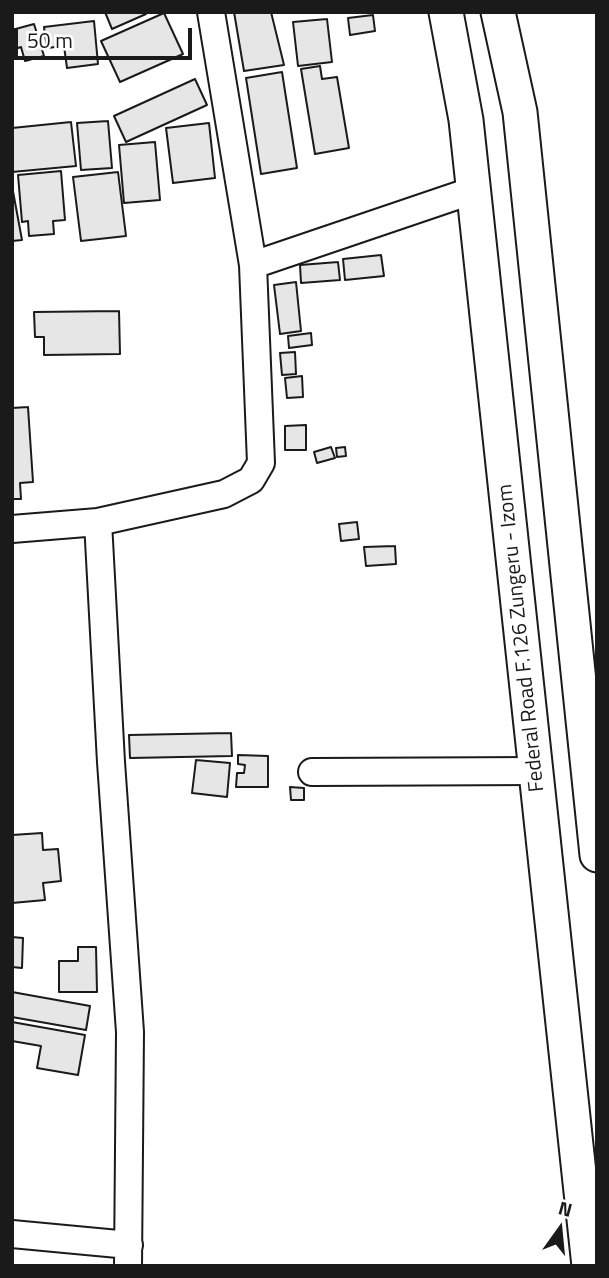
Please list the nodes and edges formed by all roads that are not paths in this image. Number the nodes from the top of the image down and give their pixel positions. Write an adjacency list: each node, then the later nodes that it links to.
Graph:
1 (211, 12): 5 (street)
2 (446, 12): 4 (main road, Federal Road F.126 Zungeru - Izom)
3 (498, 12): 6 (main road)
4 (474, 190): 5 (street); 7 (main road, Federal Road F.126 Zungeru - Izom)
5 (253, 265): 8 (street)
6 (554, 441): 7 (main road); 10 (main road)
7 (501, 447): 11 (main road, Federal Road F.126 Zungeru - Izom)
8 (98, 522): 9 (street); 15 (street)
9 (12, 530)
10 (589, 705): 13 (main road)
11 (537, 771): 12 (street); 16 (main road, Federal Road F.126 Zungeru - Izom)
12 (312, 772)
13 (597, 855)
14 (12, 1234): 15 (street)
15 (128, 1255)
16 (589, 1266)

